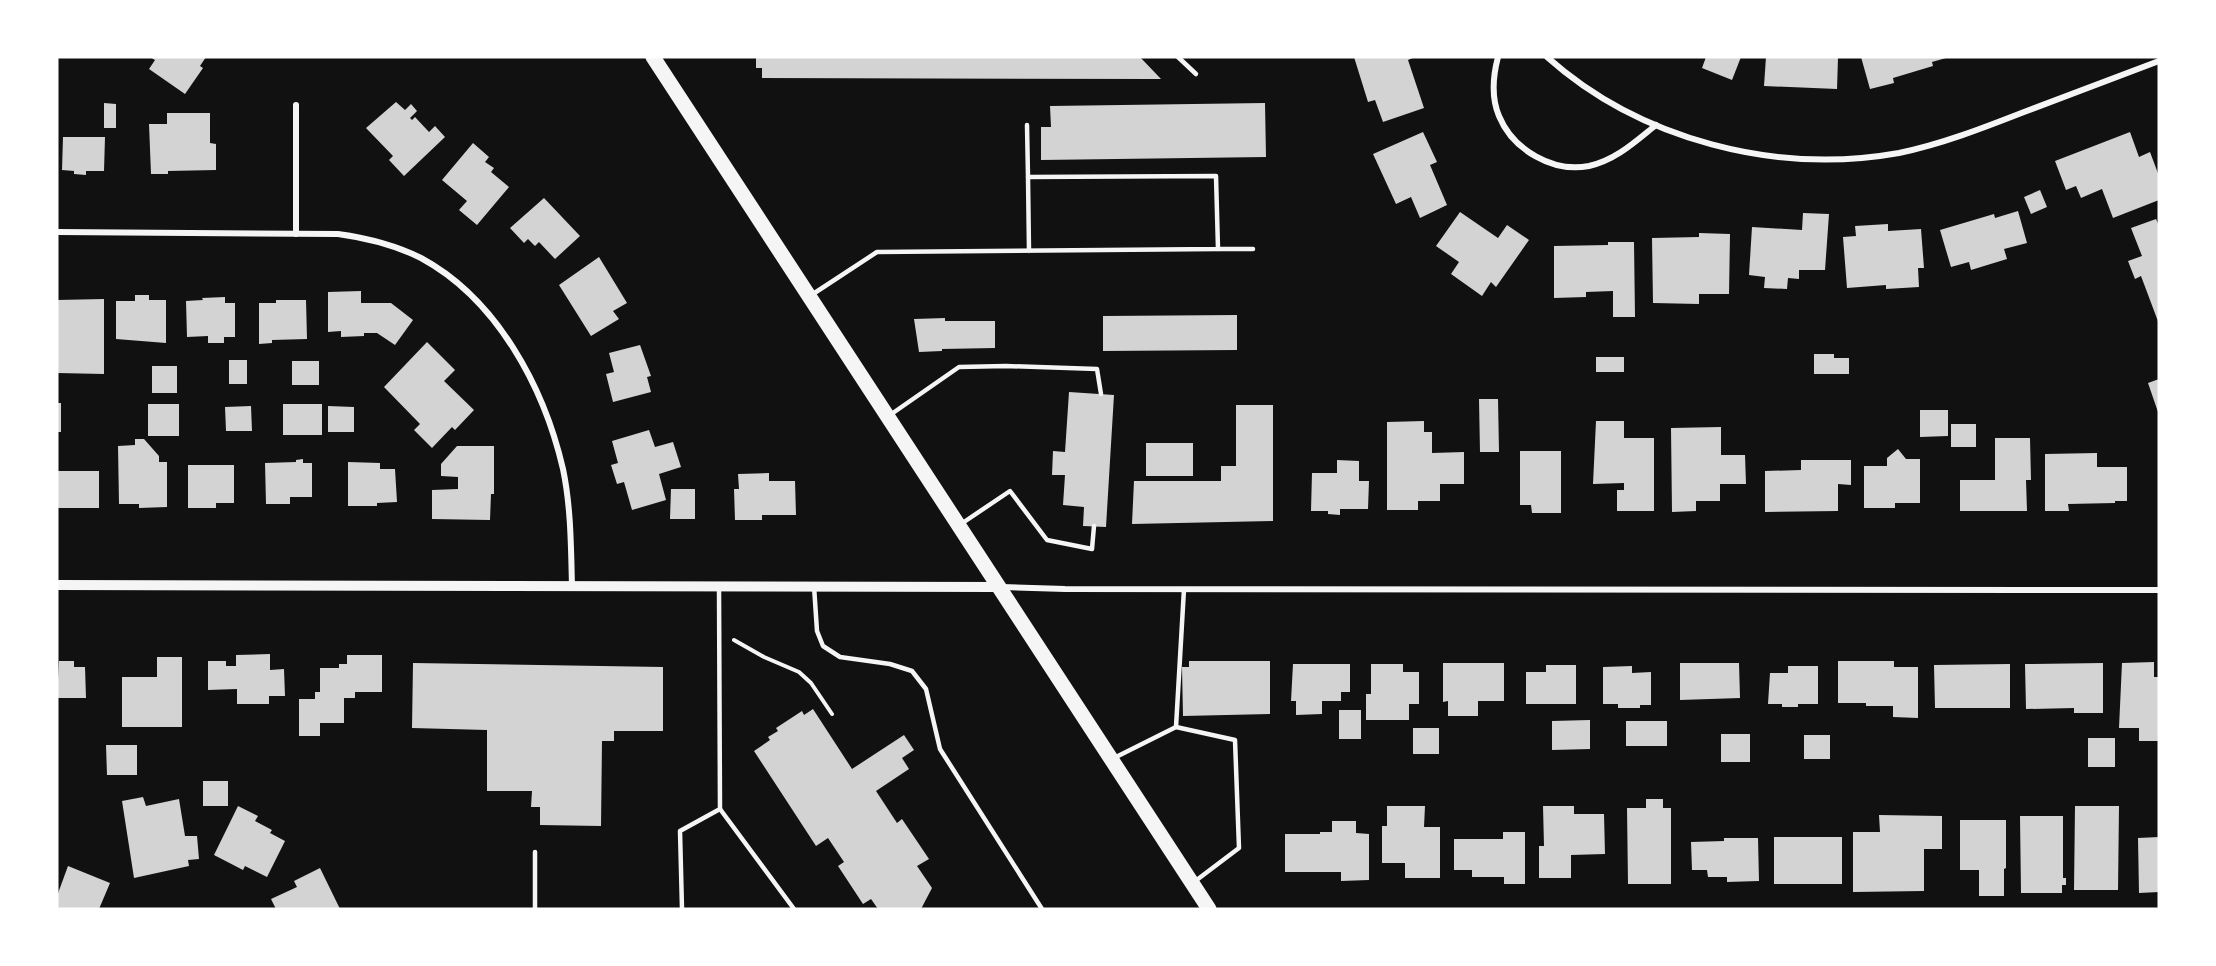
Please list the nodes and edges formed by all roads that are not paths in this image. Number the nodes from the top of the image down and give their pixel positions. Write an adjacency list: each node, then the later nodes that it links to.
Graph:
1 (653, 57): 16 (main road)
2 (1178, 57): 6 (lane)
3 (1498, 57): 9 (street)
4 (1547, 57): 9 (street)
5 (2159, 60): 9 (street)
6 (1196, 74)
7 (296, 105): 12 (street)
8 (1027, 125): 10 (lane)
9 (1656, 125)
10 (1028, 177): 13 (lane); 15 (lane)
11 (57, 232): 12 (street)
12 (296, 234): 23 (street)
13 (1218, 249): 14 (lane); 15 (lane)
14 (1253, 249)
15 (1029, 251): 16 (lane)
16 (810, 296): 18 (main road)
17 (1101, 394): 18 (lane)
18 (888, 416): 19 (main road)
19 (958, 526): 20 (lane); 25 (main road)
20 (1094, 526)
21 (57, 585): 23 (street)
22 (814, 586): 24 (street); 25 (street); 36 (lane)
23 (572, 587): 24 (street)
24 (719, 587): 30 (lane)
25 (998, 587): 26 (street); 29 (main road)
26 (1184, 590): 27 (street); 28 (lane)
27 (2159, 590)
28 (1176, 727): 29 (lane); 32 (lane)
29 (1113, 759): 32 (main road)
30 (720, 809): 34 (lane); 35 (lane)
31 (535, 852): 33 (lane)
32 (1192, 883): 37 (main road)
33 (535, 909)
34 (682, 909)
35 (794, 909)
36 (1042, 909)
37 (1209, 909)

